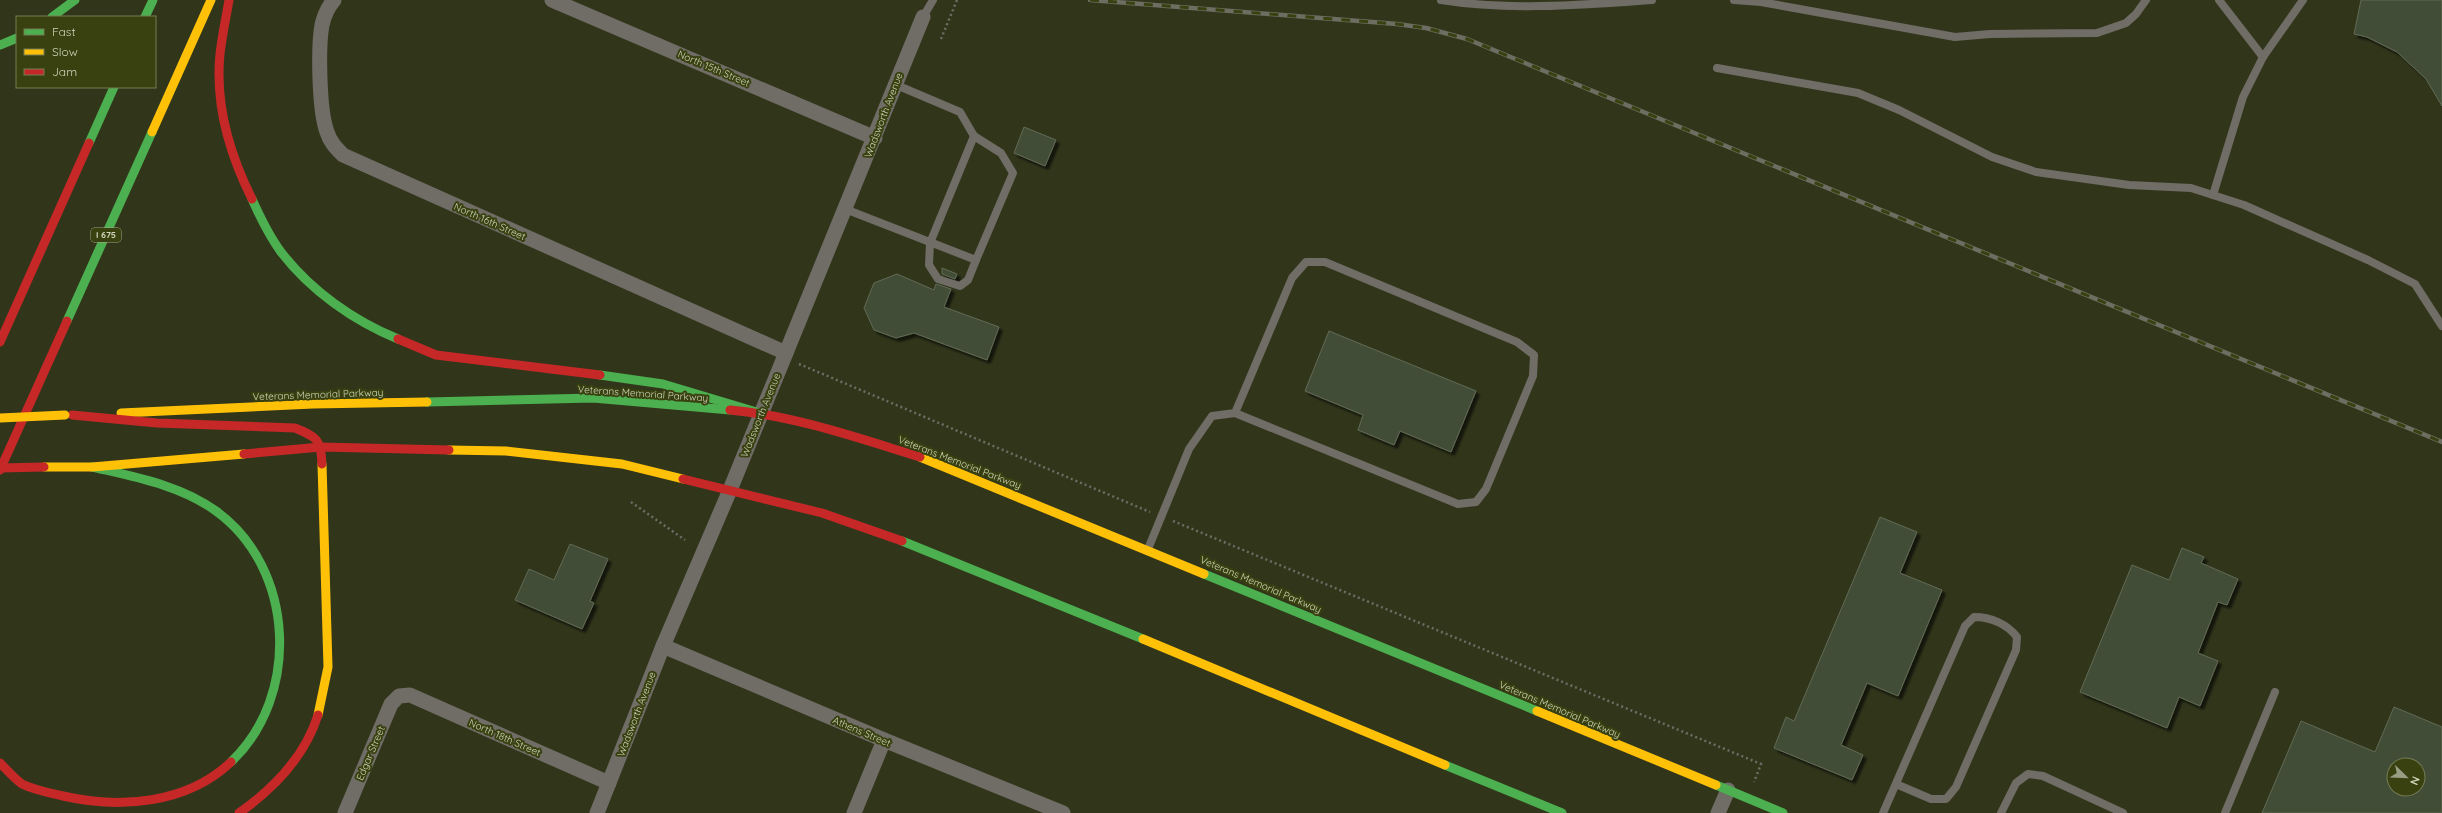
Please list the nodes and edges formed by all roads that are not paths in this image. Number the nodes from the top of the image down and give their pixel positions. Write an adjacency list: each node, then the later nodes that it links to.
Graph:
1 (75, 0): 14 (main road)
2 (153, 0): 15 (main road)
3 (211, 0): 38 (main road, I 675)
4 (229, 0): 32 (main road)
5 (334, 0): 31 (street, North 16th Street)
6 (552, 0): 24 (street, North 15th Street)
7 (933, 0): 16 (lane)
8 (1441, 0): 9 (lane)
9 (1652, 0)
10 (1734, 0): 11 (lane)
11 (2146, 0)
12 (2219, 0): 19 (lane)
13 (2304, 0): 19 (lane)
14 (53, 16)
15 (145, 16)
16 (923, 17): 21 (street, Wadsworth Avenue)
17 (16, 38): 18 (main road)
18 (0, 45)
19 (2263, 57): 25 (lane)
20 (1717, 68): 25 (lane)
21 (894, 84): 23 (lane); 24 (street, Wadsworth Avenue)
22 (114, 88): 30 (main road)
23 (974, 136): 27 (lane); 28 (lane)
24 (875, 138): 26 (street, Wadsworth Avenue)
25 (2213, 195): 29 (lane)
26 (845, 209): 27 (lane); 31 (street, Wadsworth Avenue)
27 (930, 243): 28 (lane); 28 (lane)
28 (976, 260)
29 (2442, 326)
30 (0, 342)
31 (786, 353): 32 (street, Wadsworth Avenue)
32 (760, 413): 34 (main road, Veterans Memorial Parkway); 39 (street, Wadsworth Avenue); 40 (main road, Veterans Memorial Parkway)
33 (1236, 413): 33 (lane); 40 (lane)
34 (69, 415): 35 (main road, Veterans Memorial Parkway, bridge); 36 (main road)
35 (0, 418)
36 (321, 447): 37 (main road); 39 (main road); 49 (main road)
37 (92, 467): 38 (main road, bridge); 45 (main road)
38 (0, 469)
39 (730, 490): 41 (street, Wadsworth Avenue); 54 (main road)
40 (1148, 549): 48 (main road, Veterans Memorial Parkway)
41 (663, 646): 44 (street, Athens Street); 46 (street, Wadsworth Avenue)
42 (2276, 692): 60 (lane)
43 (399, 696): 46 (street, North 18th Street); 50 (street, Edgar Street)
44 (884, 740): 52 (street); 53 (street, Athens Street)
45 (0, 764)
46 (609, 783): 51 (street, Wadsworth Avenue)
47 (1896, 784): 47 (lane); 57 (lane)
48 (1728, 790): 55 (street); 56 (main road, Veterans Memorial Parkway)
49 (239, 813)
50 (345, 813)
51 (597, 813)
52 (854, 813)
53 (1063, 813)
54 (1562, 813)
55 (1718, 813)
56 (1783, 813)
57 (1883, 813)
58 (2001, 813): 59 (lane)
59 (2122, 813)
60 (2225, 813)

